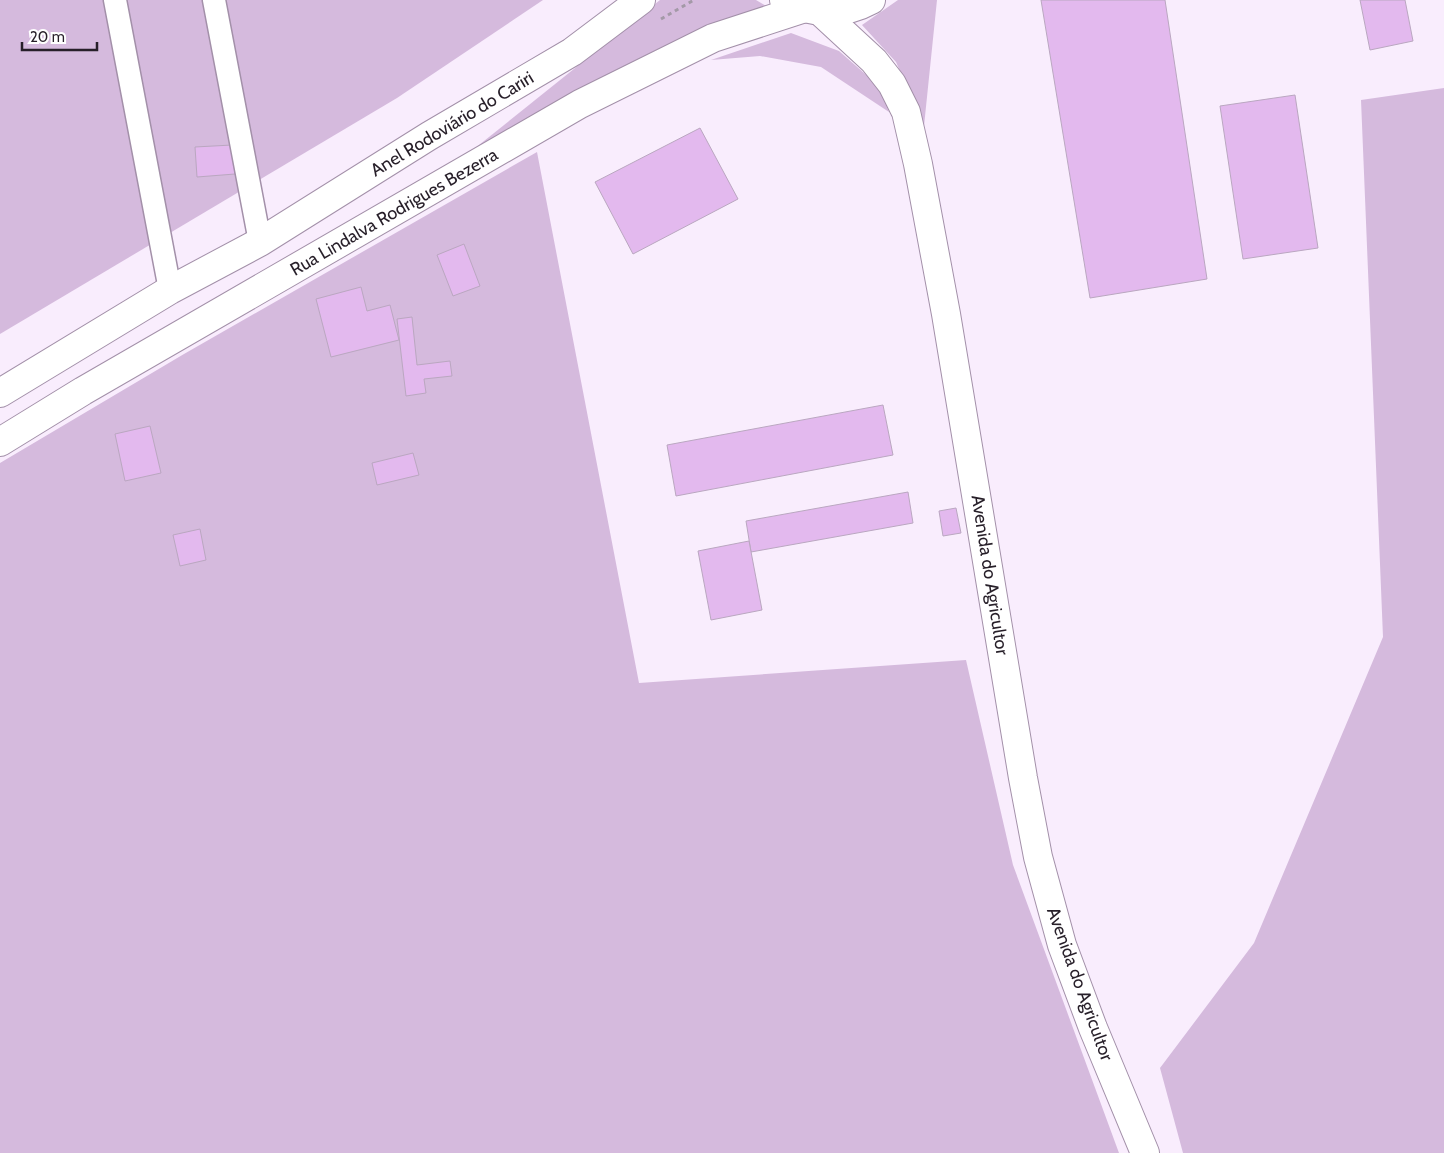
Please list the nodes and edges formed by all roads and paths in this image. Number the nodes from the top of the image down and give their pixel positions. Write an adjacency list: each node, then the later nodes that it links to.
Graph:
1 (115, 0): 7 (street)
2 (214, 0): 6 (street)
3 (641, 0): 6 (main road, Anel Rodoviário do Cariri)
4 (871, 0): 5 (main road)
5 (803, 7): 9 (main road, Rua Lindalva Rodrigues Bezerra); 10 (main road, Avenida do Agricultor)
6 (260, 242): 7 (main road)
7 (170, 290): 8 (main road)
8 (0, 393)
9 (0, 442)
10 (1145, 1153)

